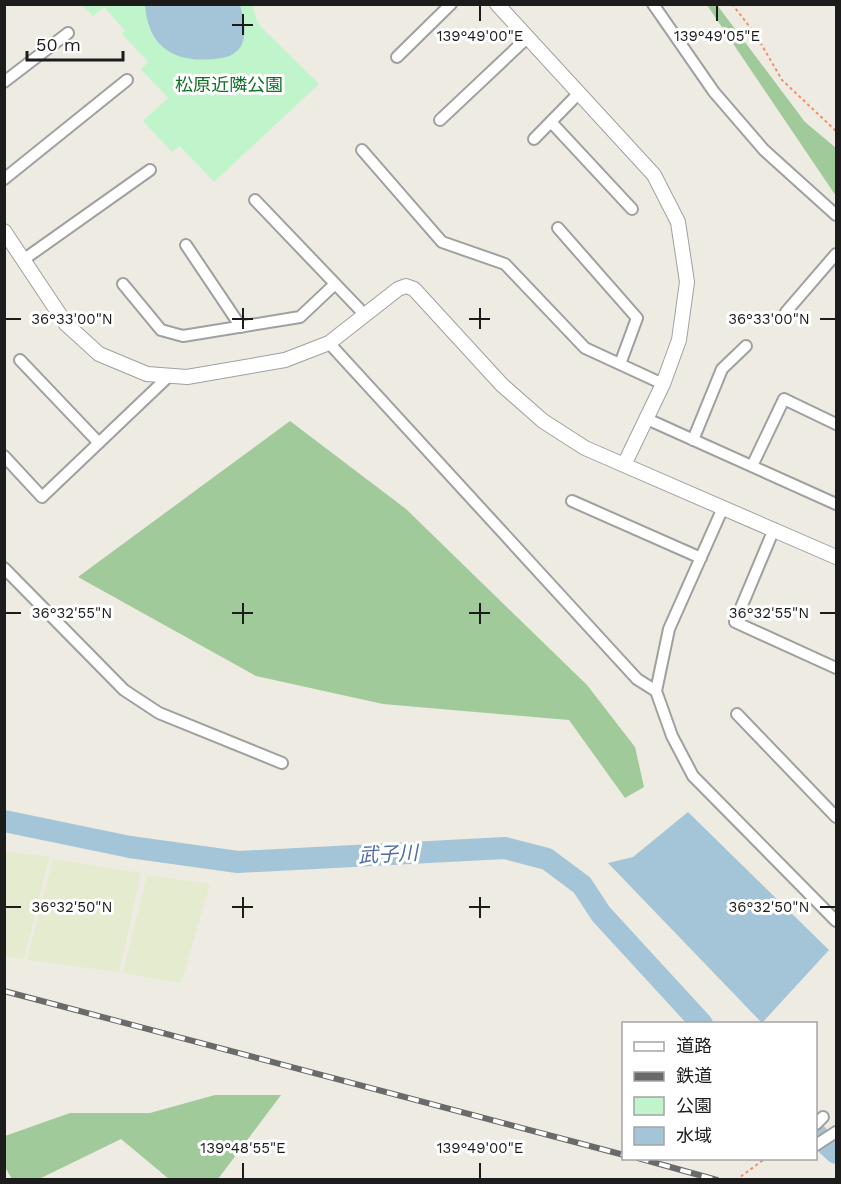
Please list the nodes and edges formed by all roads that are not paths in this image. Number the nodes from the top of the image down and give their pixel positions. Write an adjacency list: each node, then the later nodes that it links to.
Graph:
1 (450, 4): 6 (street)
2 (497, 4): 5 (street)
3 (653, 4): 18 (street)
4 (68, 33): 8 (street)
5 (527, 38): 9 (street); 10 (street)
6 (397, 57)
7 (128, 80): 15 (street)
8 (4, 81)
9 (579, 93): 11 (street); 34 (street)
10 (440, 120)
11 (551, 122): 12 (street); 17 (street)
12 (534, 139)
13 (362, 150): 32 (street)
14 (150, 170): 23 (street)
15 (4, 179)
16 (255, 200): 25 (street)
17 (632, 209)
18 (837, 215)
19 (558, 228): 32 (street)
20 (4, 231): 23 (street)
21 (186, 245): 28 (street)
22 (837, 254): 26 (street)
23 (23, 260): 33 (street)
24 (123, 284): 28 (street)
25 (335, 284): 27 (street); 28 (street)
26 (786, 312)
27 (364, 315): 29 (street); 40 (street)
28 (242, 327)
29 (329, 343): 33 (street); 50 (street)
30 (746, 346): 37 (street)
31 (20, 360): 38 (street)
32 (621, 364): 34 (street)
33 (169, 376): 38 (street)
34 (663, 384): 35 (street)
35 (647, 419): 37 (street); 40 (street)
36 (837, 424): 41 (street)
37 (693, 440): 41 (street)
38 (99, 443): 39 (street)
39 (4, 456)
40 (624, 465): 44 (street)
41 (752, 466): 43 (street)
42 (572, 501): 47 (street)
43 (837, 504)
44 (722, 510): 45 (street); 47 (street)
45 (774, 530): 46 (street); 49 (street)
46 (837, 557)
47 (701, 558): 50 (street)
48 (4, 568): 52 (street)
49 (837, 669)
50 (656, 691): 54 (street)
51 (736, 714): 53 (street)
52 (282, 763)
53 (837, 818)
54 (836, 919)
55 (836, 1132): 56 (street)
56 (817, 1144)

